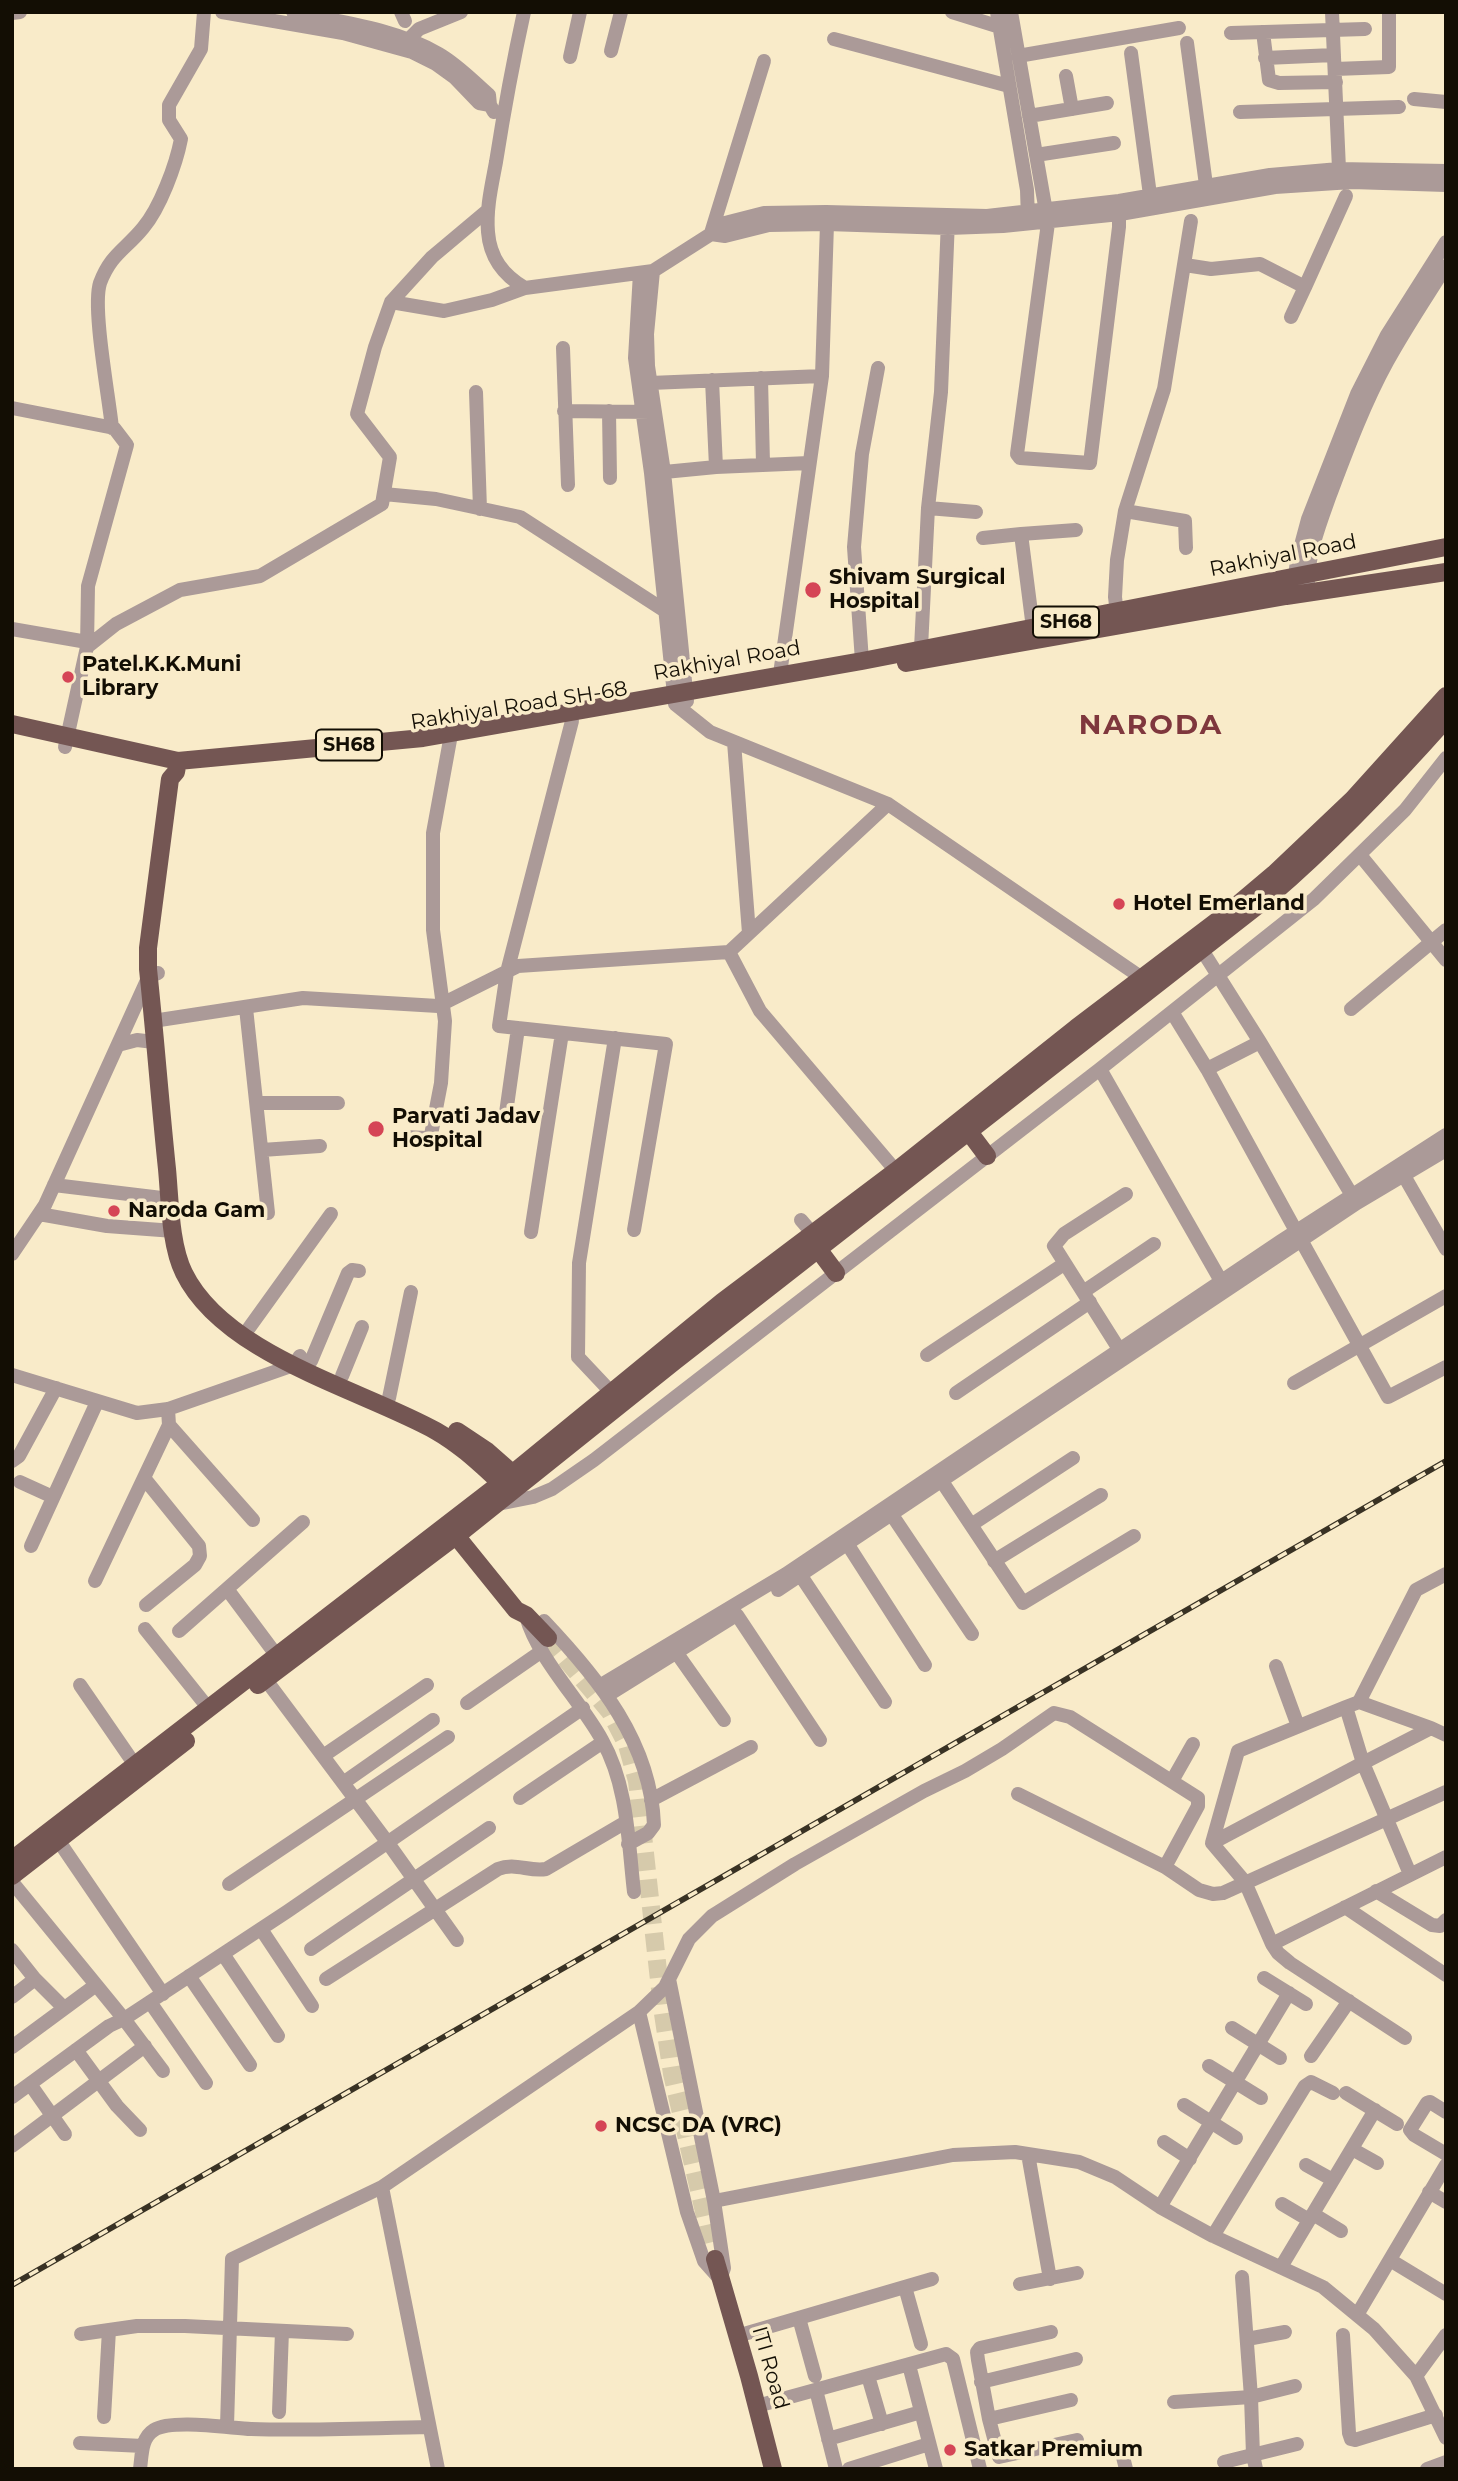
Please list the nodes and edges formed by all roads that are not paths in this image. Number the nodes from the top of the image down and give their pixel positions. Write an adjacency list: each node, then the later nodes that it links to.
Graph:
1 (20, 12): 12 (street)
2 (204, 12): 79 (street)
3 (222, 12): 36 (street)
4 (293, 12): 14 (street)
5 (461, 12): 22 (street)
6 (524, 12): 42 (street)
7 (580, 12): 27 (street)
8 (621, 12): 24 (street)
9 (1011, 12): 26 (street)
10 (1332, 12): 18 (street)
11 (1389, 12): 30 (street)
12 (12, 13)
13 (954, 13): 15 (street)
14 (339, 17): 22 (street)
15 (999, 19): 32 (street)
16 (1179, 28): 26 (street)
17 (1365, 29): 18 (street)
18 (1333, 30): 19 (street); 30 (street)
19 (1263, 32): 20 (street); 28 (street)
20 (1231, 33)
21 (834, 39): 32 (street)
22 (409, 40): 36 (street)
23 (1187, 43): 47 (street)
24 (611, 51)
25 (1131, 53): 50 (street)
26 (1018, 56): 41 (street)
27 (570, 57)
28 (1265, 58): 30 (street); 30 (street)
29 (764, 61): 59 (street)
30 (1335, 69): 39 (street)
31 (1066, 76): 38 (street)
32 (1009, 86): 55 (street)
33 (1414, 99): 34 (street)
34 (1446, 102)
35 (1107, 103): 38 (street)
36 (490, 105): 42 (street)
37 (1399, 107): 39 (street)
38 (1072, 108): 41 (street)
39 (1336, 109): 40 (street); 45 (street)
40 (1240, 112)
41 (1029, 116): 44 (street)
42 (501, 126): 53 (street)
43 (1114, 143): 44 (street)
44 (1036, 155): 54 (street)
45 (1339, 169): 46 (street); 49 (street)
46 (1446, 171)
47 (1206, 185): 49 (street); 50 (street)
48 (1446, 185): 49 (street)
49 (1233, 186): 52 (street)
50 (1150, 195): 52 (street)
51 (1346, 196): 64 (street)
52 (1119, 207): 54 (street); 54 (street)
53 (488, 210): 65 (street); 66 (street)
54 (1047, 216): 55 (street)
55 (1028, 218): 57 (street)
56 (1191, 221): 61 (street)
57 (948, 222): 58 (street); 59 (street); 87 (street)
58 (827, 224): 59 (street); 70 (street)
59 (711, 234): 63 (street)
60 (1446, 242): 97 (street)
61 (1185, 265): 64 (street); 90 (street)
62 (1446, 266): 97 (street)
63 (646, 272): 65 (street); 73 (street); 78 (street)
64 (1305, 287): 67 (street)
65 (525, 288): 66 (street)
66 (391, 302): 86 (street)
67 (1292, 317)
68 (563, 348): 76 (street)
69 (878, 368): 105 (street)
70 (822, 376): 71 (street); 80 (street)
71 (761, 378): 72 (street); 81 (street)
72 (712, 380): 73 (street); 82 (street)
73 (650, 383): 78 (street)
74 (475, 392): 88 (street)
75 (12, 408): 79 (street)
76 (564, 411): 77 (street); 85 (street)
77 (609, 411): 78 (street); 84 (street)
78 (649, 412): 83 (street)
79 (112, 428): 103 (street)
80 (810, 463): 81 (street); 106 (street)
81 (763, 464): 82 (street)
82 (716, 467): 83 (street)
83 (657, 472): 98 (street); 100 (street)
84 (610, 478)
85 (568, 485)
86 (384, 494): 88 (street); 103 (street)
87 (928, 508): 89 (street); 104 (street)
88 (480, 509): 98 (street)
89 (976, 512)
90 (1125, 512): 95 (street); 99 (street)
91 (1076, 530): 92 (street)
92 (1021, 534): 93 (street); 101 (street)
93 (983, 538)
94 (1446, 547): 97 (main road, Rakhiyal Road / SH68)
95 (1186, 548)
96 (1446, 572): 97 (main road, Rakhiyal Road SH-68 / SH68)
97 (1301, 585): 99 (main road, Rakhiyal Road / SH68); 108 (main road, Rakhiyal Road SH-68 / SH68)
98 (663, 611): 100 (street); 108 (street)
99 (1117, 613): 101 (main road, Rakhiyal Road / SH68)
100 (677, 618): 108 (street)
101 (1033, 628): 104 (main road, Rakhiyal Road / SH68)
102 (12, 629): 103 (street)
103 (87, 645): 114 (street)
104 (921, 648): 105 (main road, Rakhiyal Road / SH68)
105 (862, 661): 106 (main road, Rakhiyal Road / SH68)
106 (780, 674): 108 (main road, Rakhiyal Road / SH68)
107 (1446, 696): 129 (main road)
108 (681, 701): 110 (main road, Rakhiyal Road SH-68 / SH68); 113 (main road, Rakhiyal Road / SH68); 115 (street)
109 (1446, 719): 123 (main road)
110 (572, 721): 113 (main road, Rakhiyal Road SH-68 / SH68); 126 (street)
111 (12, 724): 114 (main road, SH68)
112 (12, 735): 114 (main road, Rakhiyal Road SH-68 / SH68)
113 (449, 737): 117 (main road, Rakhiyal Road SH-68 / SH68); 130 (street)
114 (66, 741): 117 (main road, Rakhiyal Road SH-68 / SH68)
115 (734, 742): 118 (street); 121 (street)
116 (1446, 758): 119 (street)
117 (177, 766): 127 (main road)
118 (888, 804): 121 (street); 129 (street)
119 (1360, 855): 122 (street); 128 (street)
120 (1446, 930): 122 (street)
121 (749, 933): 124 (street)
122 (1431, 942): 125 (street); 132 (street)
123 (1202, 950): 128 (street); 146 (main road)
124 (729, 952): 126 (street); 153 (street)
125 (1446, 960)
126 (507, 972): 130 (street); 135 (street)
127 (153, 974): 134 (main road); 140 (street)
128 (1218, 975): 133 (street); 139 (street)
129 (1142, 978): 153 (main road)
130 (442, 1004): 131 (street); 148 (street)
131 (246, 1008): 134 (street); 143 (street)
132 (1351, 1009)
133 (1172, 1012): 141 (street); 142 (street)
134 (158, 1020): 138 (main road); 178 (main road)
135 (518, 1028): 136 (street); 145 (street)
136 (562, 1033): 137 (street); 164 (street)
137 (615, 1038): 162 (street); 188 (street)
138 (154, 1042): 140 (street); 157 (main road)
139 (1260, 1042): 142 (street); 158 (street)
140 (118, 1045): 155 (street)
141 (1100, 1069): 152 (street); 173 (street)
142 (1207, 1069): 166 (street)
143 (257, 1103): 144 (street); 150 (street)
144 (338, 1103)
145 (506, 1113)
146 (969, 1132): 152 (main road); 165 (main road)
147 (1446, 1135): 158 (street)
148 (404, 1137)
149 (320, 1146): 150 (street)
150 (262, 1150): 159 (street)
151 (1446, 1150): 154 (street)
152 (987, 1156): 172 (street)
153 (896, 1171): 165 (main road)
154 (1403, 1174): 158 (street); 168 (street)
155 (54, 1185): 157 (street); 160 (street)
156 (1126, 1194): 170 (street)
157 (170, 1199): 163 (main road)
158 (1354, 1199): 166 (street)
159 (268, 1213)
160 (39, 1214): 163 (street); 169 (street)
161 (331, 1214): 178 (street)
162 (634, 1230)
163 (174, 1231): 182 (main road)
164 (531, 1232)
165 (811, 1234): 172 (main road); 188 (main road); 199 (main road)
166 (1299, 1236): 173 (street); 179 (street); 180 (street)
167 (1154, 1244): 176 (street)
168 (1446, 1249)
169 (12, 1254)
170 (1064, 1264): 176 (street); 181 (street)
171 (359, 1271): 182 (street)
172 (836, 1273): 199 (street)
173 (1221, 1281): 180 (street)
174 (411, 1292): 190 (street)
175 (1446, 1296): 179 (street)
176 (1086, 1297): 180 (street); 189 (street)
177 (362, 1326): 185 (street)
178 (249, 1328): 182 (main road)
179 (1360, 1344): 183 (street); 186 (street)
180 (1122, 1354): 196 (street)
181 (927, 1355)
182 (302, 1361): 185 (main road); 192 (street); 199 (main road)
183 (1446, 1367)
184 (12, 1375): 187 (street)
185 (342, 1376): 190 (main road)
186 (1294, 1383)
187 (56, 1388): 191 (street); 195 (street)
188 (610, 1391): 199 (main road)
189 (956, 1393)
190 (389, 1398): 199 (main road)
191 (97, 1402): 192 (street); 201 (street)
192 (168, 1409): 193 (street)
193 (169, 1425): 197 (street); 203 (street)
194 (1073, 1458): 205 (street)
195 (12, 1461)
196 (939, 1477): 202 (street); 205 (street); 229 (street)
197 (144, 1478): 213 (street); 215 (street)
198 (20, 1482): 201 (street)
199 (509, 1487): 206 (main road)
200 (1101, 1495): 210 (street)
201 (53, 1497): 209 (street)
202 (892, 1515): 208 (street); 220 (street)
203 (253, 1520)
204 (303, 1522): 214 (street)
205 (971, 1525): 210 (street)
206 (456, 1527): 216 (main road); 223 (main road); 226 (main road)
207 (1134, 1536): 210 (street)
208 (848, 1545): 212 (street); 224 (street)
209 (31, 1546)
210 (994, 1560)
211 (1446, 1574): 232 (street)
212 (801, 1576): 217 (street); 230 (street)
213 (95, 1581)
214 (227, 1589): 219 (street); 223 (street)
215 (146, 1605)
216 (526, 1615): 221 (main road); 229 (street)
217 (737, 1615): 222 (street); 240 (street)
218 (145, 1629): 234 (street)
219 (178, 1631)
220 (972, 1634)
221 (545, 1645): 231 (street); 233 (street)
222 (676, 1652): 229 (street); 236 (street)
223 (277, 1656): 234 (main road)
224 (925, 1665)
225 (1276, 1666): 237 (street)
226 (266, 1680): 244 (street); 257 (main road)
227 (80, 1685): 246 (street)
228 (427, 1685): 244 (street)
229 (604, 1690): 253 (street)
230 (885, 1702)
231 (467, 1703)
232 (1353, 1705): 237 (street); 238 (street); 245 (street)
233 (583, 1708): 241 (street); 258 (street)
234 (209, 1709): 246 (main road)
235 (433, 1720): 248 (street)
236 (724, 1720)
237 (1298, 1726): 259 (street)
238 (1442, 1732): 245 (street)
239 (448, 1737): 252 (street)
240 (820, 1740)
241 (603, 1742): 251 (street); 255 (street)
242 (1193, 1744): 247 (street)
243 (751, 1747): 253 (street)
244 (323, 1756): 248 (street)
245 (1363, 1763): 254 (street); 259 (street)
246 (135, 1765): 262 (main road)
247 (1172, 1781): 263 (street); 286 (street)
248 (342, 1783): 252 (street)
249 (1446, 1791): 254 (street)
250 (1018, 1794): 263 (street)
251 (520, 1798)
252 (355, 1800): 258 (street); 269 (street)
253 (651, 1800): 260 (street)
254 (1385, 1819): 264 (street); 268 (street)
255 (625, 1822): 260 (street); 273 (street)
256 (489, 1828): 266 (street)
257 (58, 1840): 265 (main road); 290 (street)
258 (387, 1843): 266 (street); 275 (street)
259 (1212, 1843): 268 (street)
260 (628, 1844): 271 (street)
261 (1446, 1857): 264 (street)
262 (12, 1860)
263 (1165, 1867): 268 (street)
264 (1410, 1874): 270 (street)
265 (12, 1876)
266 (413, 1878): 273 (street); 278 (street)
267 (12, 1882): 287 (street)
268 (1245, 1882): 277 (street)
269 (229, 1884)
270 (1376, 1891): 272 (street); 274 (street)
271 (634, 1892)
272 (1345, 1906): 277 (street); 281 (street)
273 (435, 1909): 276 (street); 285 (street)
274 (1446, 1920)
275 (261, 1929): 280 (street); 293 (street)
276 (457, 1940)
277 (1272, 1944): 291 (street)
278 (311, 1949)
279 (12, 1950): 284 (street)
280 (223, 1954): 282 (street); 298 (street)
281 (1446, 1975)
282 (189, 1976): 290 (street); 306 (street)
283 (1264, 1978): 288 (street)
284 (35, 1979): 289 (street); 294 (street)
285 (326, 1979)
286 (669, 1979): 295 (street); 336 (street)
287 (96, 1985): 294 (street); 296 (street)
288 (1289, 1993): 292 (street); 300 (street)
289 (12, 1997)
290 (156, 1998): 296 (street); 311 (street)
291 (1349, 2001): 299 (street); 304 (street)
292 (1306, 2004)
293 (312, 2006)
294 (64, 2008): 302 (street)
295 (639, 2012): 334 (street); 349 (street)
296 (124, 2019): 301 (street); 303 (street)
297 (1232, 2028): 300 (street)
298 (278, 2036)
299 (1405, 2038)
300 (1258, 2044): 305 (street); 310 (street)
301 (145, 2046): 308 (street); 309 (street)
302 (12, 2047)
303 (76, 2050): 309 (street); 312 (street)
304 (1311, 2056)
305 (1280, 2057)
306 (250, 2065)
307 (1209, 2066): 310 (street)
308 (163, 2071)
309 (97, 2080): 318 (street); 321 (street)
310 (1235, 2082): 314 (street); 319 (street)
311 (206, 2083)
312 (30, 2084): 313 (street); 318 (street)
313 (12, 2097)
314 (1261, 2098)
315 (1184, 2105): 319 (street)
316 (1375, 2110): 320 (street); 326 (street); 342 (street)
317 (1446, 2112): 328 (street)
318 (52, 2115): 322 (street); 325 (street)
319 (1211, 2122): 323 (street); 329 (street)
320 (1397, 2124)
321 (140, 2130)
322 (65, 2134)
323 (1236, 2138)
324 (1164, 2143): 329 (street)
325 (12, 2146)
326 (1352, 2149): 330 (street); 333 (street)
327 (1028, 2154): 336 (street); 339 (street); 348 (street)
328 (1446, 2154)
329 (1190, 2158): 339 (street)
330 (1377, 2162)
331 (1306, 2165): 333 (street)
332 (1446, 2165): 335 (street)
333 (1333, 2180): 340 (street)
334 (382, 2187): 356 (street); 386 (street)
335 (1429, 2192): 337 (street); 344 (street)
336 (714, 2202): 349 (street)
337 (1446, 2202)
338 (1282, 2204): 340 (street)
339 (1160, 2207): 342 (street)
340 (1311, 2217): 341 (street); 345 (street)
341 (1341, 2231)
342 (1213, 2236): 345 (street)
343 (715, 2259): 349 (main road, ITI Road)
344 (1390, 2260): 353 (street); 354 (street)
345 (1281, 2267): 354 (street)
346 (1077, 2273): 348 (street)
347 (1242, 2277): 366 (street)
348 (1049, 2278): 351 (street)
349 (720, 2279): 365 (main road, ITI Road)
350 (932, 2279): 352 (street)
351 (1020, 2284)
352 (905, 2287): 355 (street); 367 (street)
353 (1446, 2294)
354 (1357, 2315): 371 (street)
355 (799, 2318): 365 (street); 373 (street)
356 (230, 2329): 357 (street); 358 (street); 385 (street)
357 (109, 2330): 361 (street); 382 (street)
358 (282, 2331): 362 (street); 379 (street)
359 (1051, 2332): 372 (street)
360 (1286, 2332): 366 (street)
361 (81, 2334)
362 (347, 2334)
363 (1343, 2335): 381 (street)
364 (1446, 2335): 371 (street)
365 (737, 2336): 378 (main road, ITI Road)
366 (1247, 2339): 375 (street)
367 (921, 2344)
368 (1076, 2359): 372 (street)
369 (909, 2365): 370 (street); 380 (street); 405 (street)
370 (868, 2376): 373 (street); 384 (street)
371 (1416, 2376): 381 (street)
372 (981, 2382): 383 (street)
373 (815, 2383): 378 (street); 388 (street)
374 (1295, 2386): 375 (street)
375 (1251, 2397): 377 (street); 395 (street)
376 (1071, 2400): 383 (street)
377 (1174, 2402)
378 (757, 2406): 401 (main road, ITI Road)
379 (279, 2412)
380 (921, 2412): 384 (street); 391 (street)
381 (1436, 2415): 387 (street)
382 (104, 2417)
383 (989, 2419): 398 (street)
384 (882, 2424): 388 (street)
385 (227, 2426): 386 (street); 393 (street)
386 (429, 2427): 400 (street)
387 (1446, 2438)
388 (828, 2439): 402 (street)
389 (1077, 2440): 398 (street)
390 (80, 2443): 393 (street)
391 (929, 2444): 397 (street); 404 (street)
392 (1297, 2444): 395 (street)
393 (143, 2446): 399 (street)
394 (1224, 2462): 395 (street)
395 (1254, 2462)
396 (1446, 2462): 406 (street)
397 (887, 2463): 403 (street)
398 (1010, 2463)
399 (140, 2469)
400 (438, 2469)
401 (773, 2469)
402 (836, 2469)
403 (849, 2469)
404 (936, 2469)
405 (980, 2469)
406 (1427, 2469)

